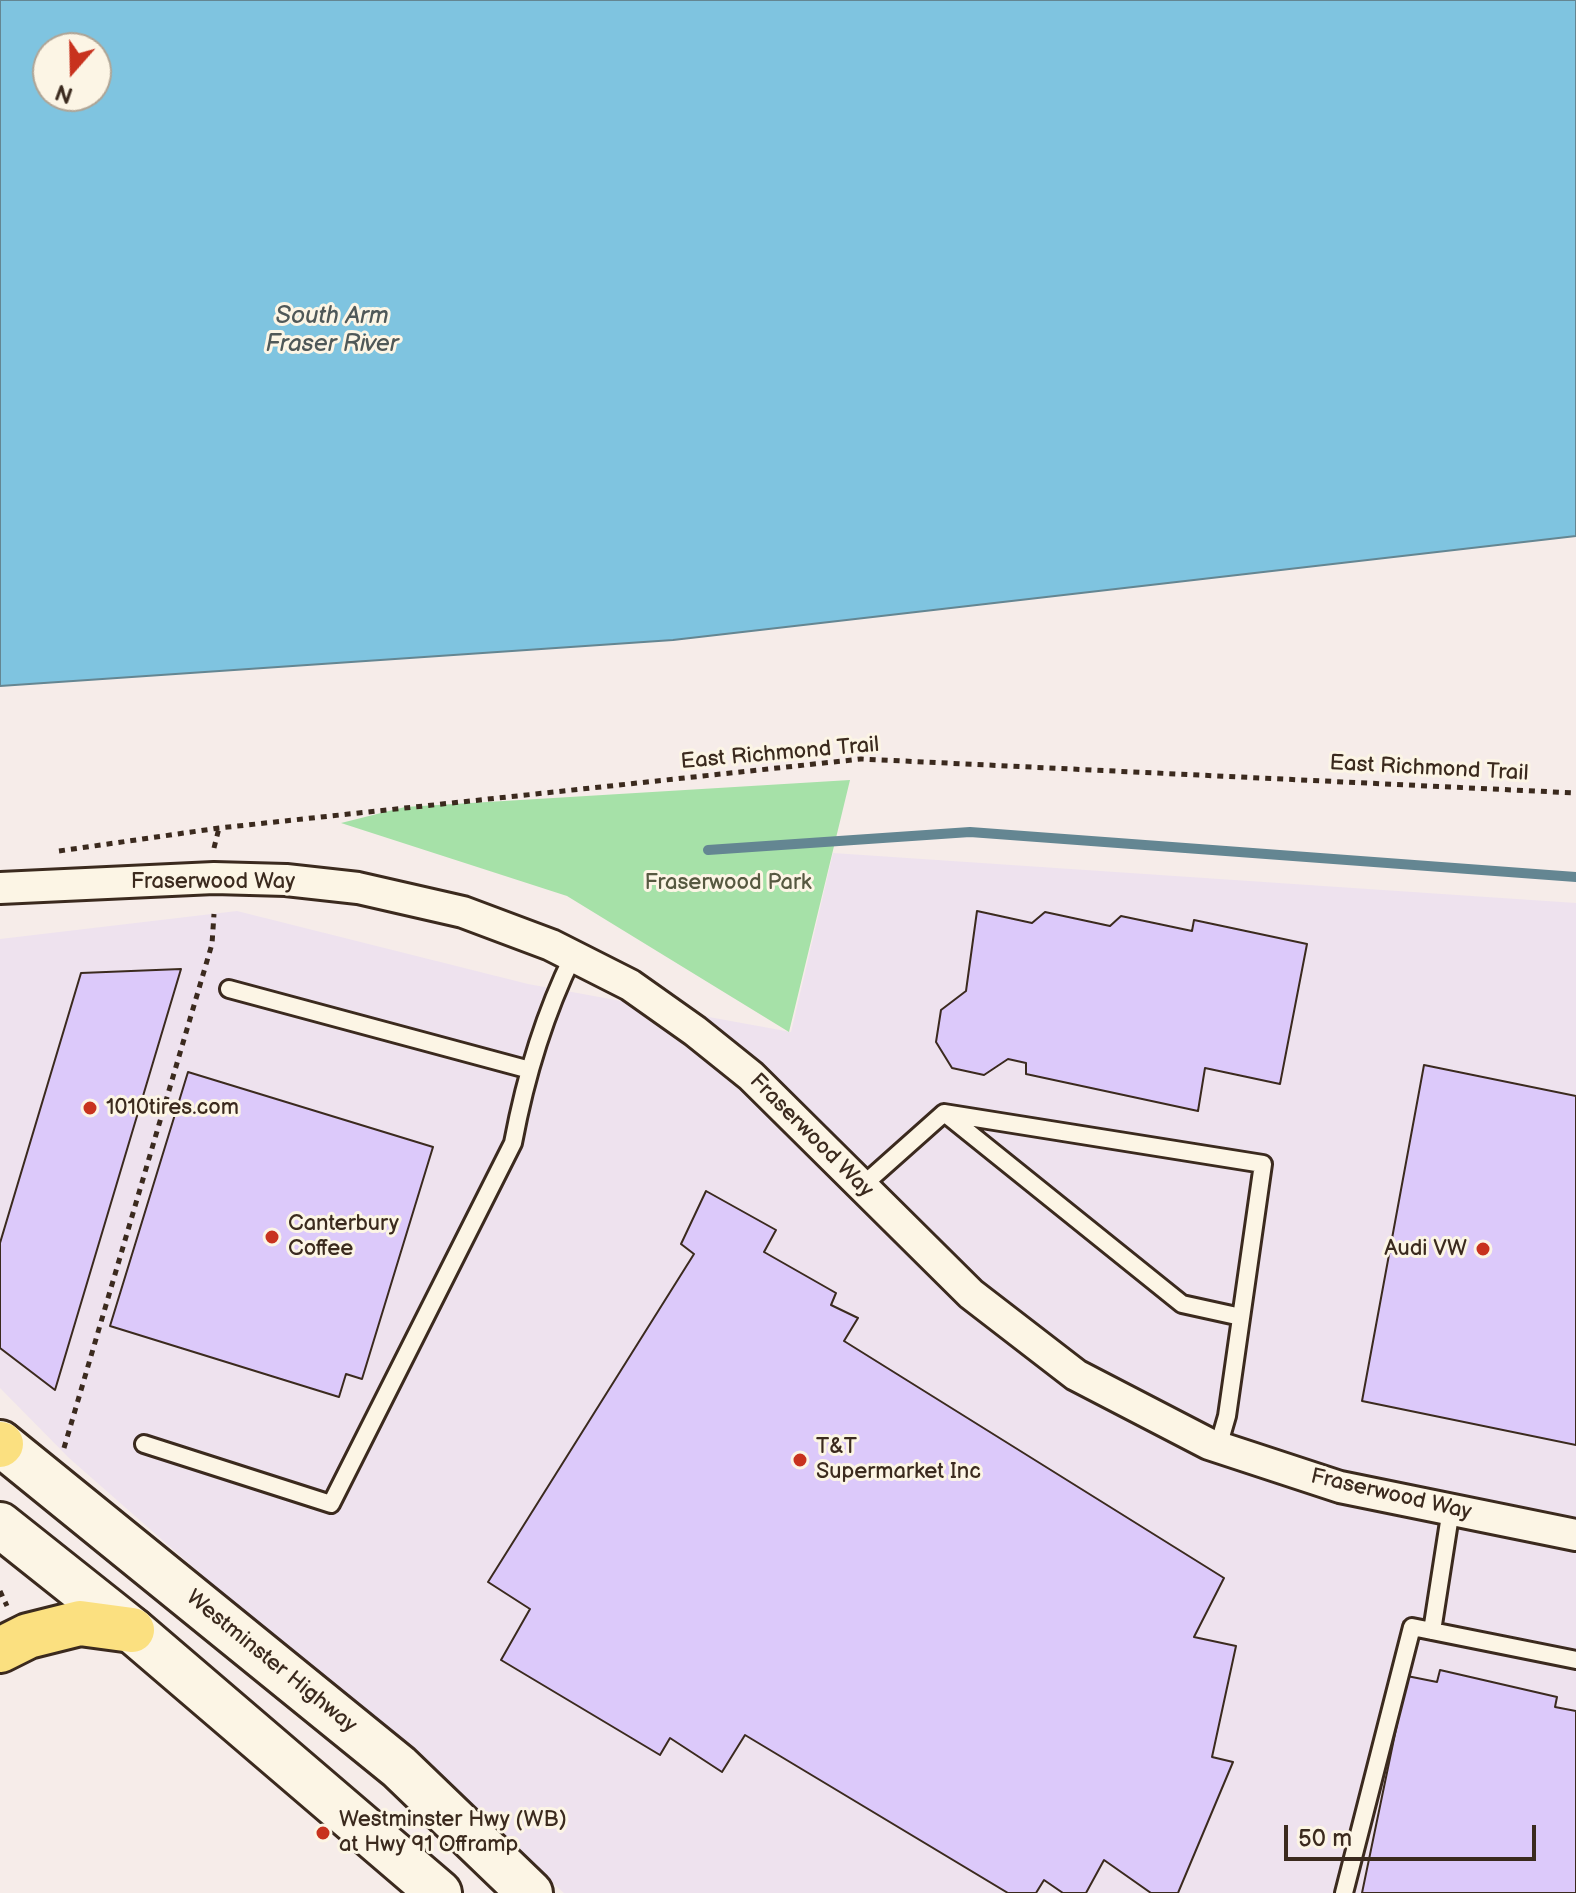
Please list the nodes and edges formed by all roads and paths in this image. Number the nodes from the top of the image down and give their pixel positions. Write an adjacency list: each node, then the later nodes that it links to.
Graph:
1 (1576, 793): 2 (path, East Richmond Trail)
2 (219, 828): 3 (path, East Richmond Trail); 4 (path)
3 (85, 846)
4 (213, 849)
5 (0, 888): 7 (street, Fraserwood Way)
6 (214, 914): 16 (path)
7 (573, 956): 9 (lane); 11 (street, Fraserwood Way)
8 (229, 989): 9 (lane)
9 (530, 1070): 14 (lane)
10 (944, 1113): 11 (lane); 12 (lane); 12 (lane)
11 (862, 1186): 15 (street, Fraserwood Way)
12 (1241, 1317): 15 (lane)
13 (0, 1444): 25 (main road, Westminster Highway)
14 (144, 1444)
15 (1218, 1447): 17 (street, Fraserwood Way)
16 (63, 1451)
17 (1451, 1509): 19 (street, Fraserwood Way); 21 (lane)
18 (0, 1525): 20 (main road)
19 (1576, 1535)
20 (132, 1630): 22 (highway); 24 (main road)
21 (1432, 1631): 23 (lane); 26 (lane)
22 (0, 1650)
23 (1576, 1660)
24 (439, 1893)
25 (530, 1893)
26 (1344, 1893)

